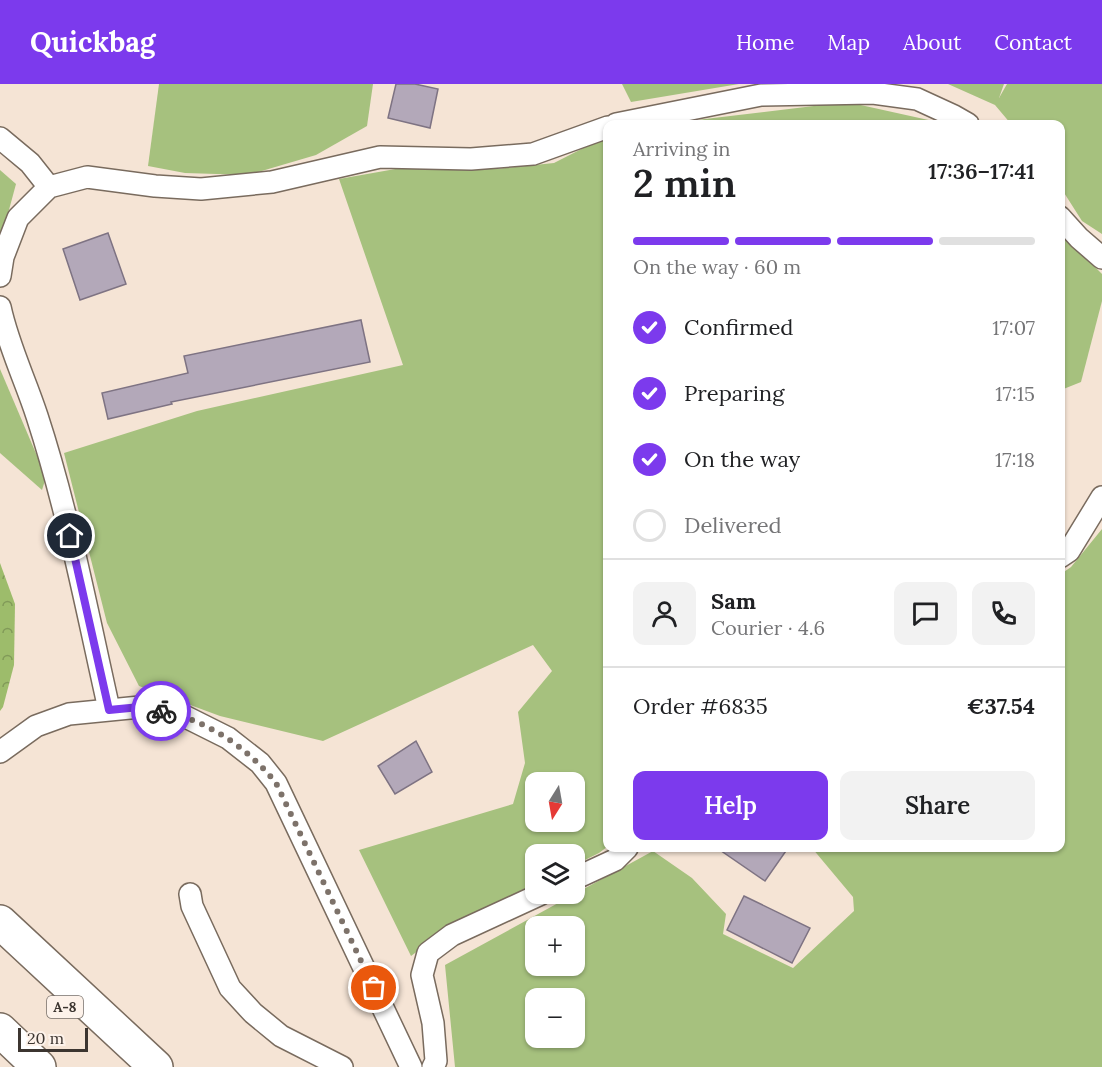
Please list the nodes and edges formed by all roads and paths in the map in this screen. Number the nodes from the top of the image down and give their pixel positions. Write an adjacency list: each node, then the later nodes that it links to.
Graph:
1 (637, 120): 2 (street)
2 (961, 120)
3 (603, 130): 5 (street)
4 (0, 138): 5 (street)
5 (49, 188): 8 (street)
6 (1065, 223): 7 (street)
7 (1102, 258)
8 (0, 276)
9 (0, 307): 12 (street)
10 (1102, 497): 11 (street)
11 (1065, 554)
12 (109, 710): 13 (street); 25 (street)
13 (0, 753)
14 (623, 852): 15 (street)
15 (585, 874)
16 (190, 894): 24 (street)
17 (525, 901): 26 (street)
18 (0, 921): 23 (highway)
19 (0, 947): 22 (highway, A-8)
20 (0, 1030): 21 (highway)
21 (39, 1067)
22 (129, 1067)
23 (156, 1067)
24 (342, 1067)
25 (411, 1067)
26 (433, 1067)

